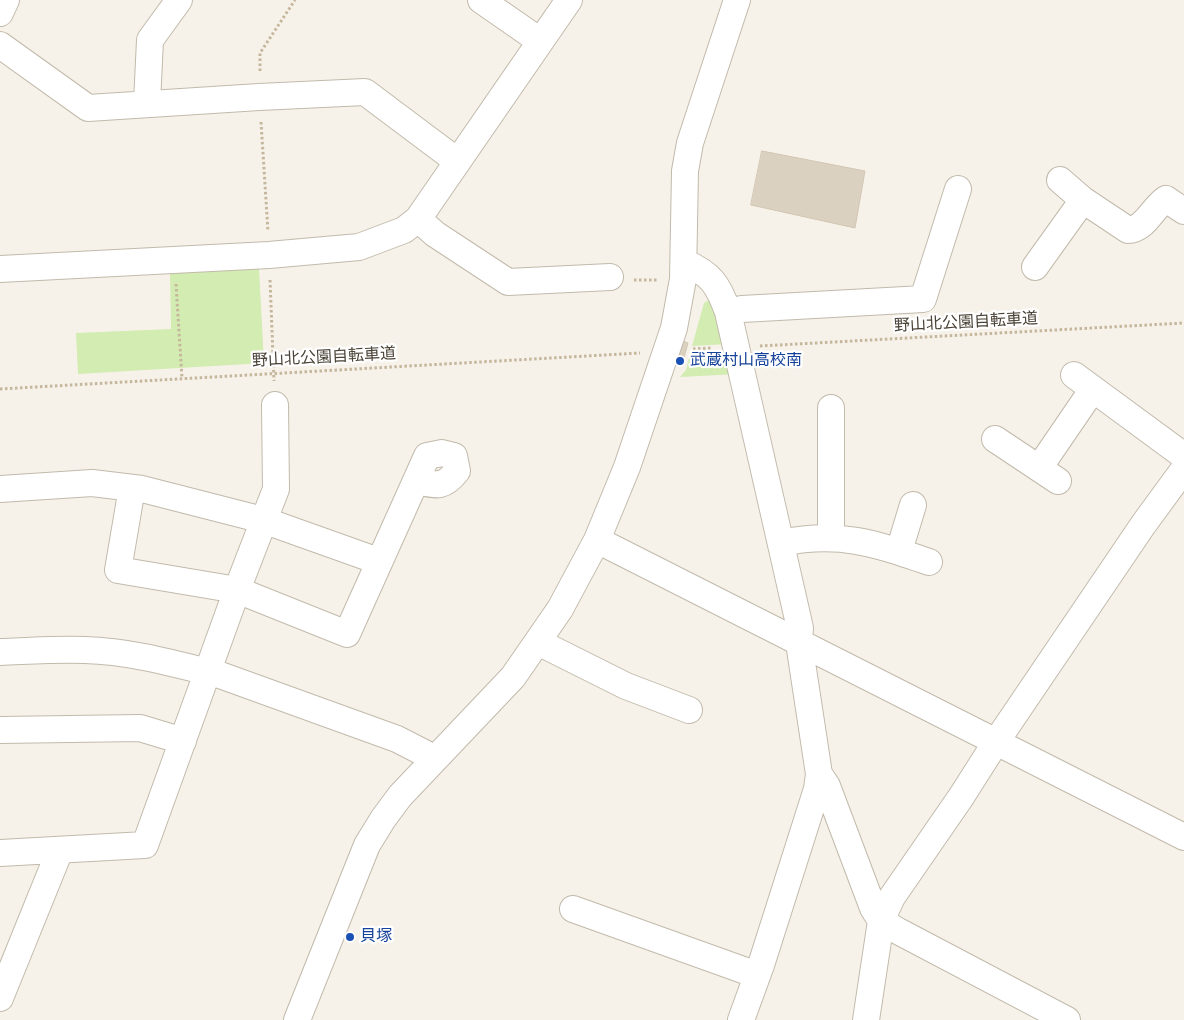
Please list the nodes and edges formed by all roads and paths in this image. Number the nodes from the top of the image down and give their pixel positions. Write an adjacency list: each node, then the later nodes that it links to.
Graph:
1 (6, 0): 7 (street)
2 (179, 0): 11 (street)
3 (295, 0): 10 (path)
4 (481, 0): 8 (street)
5 (569, 0): 8 (street)
6 (730, 2): 22 (street)
7 (0, 13)
8 (540, 41): 12 (street)
9 (0, 45): 11 (street)
10 (259, 96): 11 (street); 12 (street); 18 (path)
11 (147, 104)
12 (457, 161): 17 (street)
13 (1060, 180): 15 (street)
14 (958, 189): 24 (street)
15 (1083, 200): 16 (street); 20 (street)
16 (1184, 211)
17 (418, 219): 18 (street); 23 (street)
18 (269, 255): 19 (street); 28 (path)
19 (175, 261): 21 (street); 29 (path)
20 (1035, 267)
21 (0, 269)
22 (675, 271): 23 (path); 24 (street); 42 (street)
23 (610, 277)
24 (728, 312): 43 (street)
25 (1184, 323): 26 (path, 野山北公園自転車道)
26 (758, 346)
27 (644, 353): 28 (path, 野山北公園自転車道)
28 (274, 373): 29 (path, 野山北公園自転車道); 31 (path)
29 (182, 378): 30 (path, 野山北公園自転車道)
30 (0, 389)
31 (275, 405): 40 (street)
32 (831, 408): 41 (street)
33 (994, 439): 34 (street)
34 (1184, 456)
35 (1184, 470): 55 (street)
36 (416, 481): 45 (street)
37 (132, 488): 38 (street); 40 (street); 47 (street)
38 (0, 489)
39 (913, 505): 44 (street)
40 (263, 520): 45 (street); 47 (street)
41 (831, 537): 43 (street); 44 (street)
42 (596, 540): 48 (street); 49 (street)
43 (781, 543): 49 (street)
44 (899, 552): 46 (street)
45 (378, 561): 47 (street)
46 (929, 562)
47 (237, 590): 51 (street)
48 (538, 642): 52 (street); 56 (street)
49 (799, 643): 55 (street); 57 (street)
50 (0, 652): 51 (street)
51 (207, 672): 54 (street); 56 (street)
52 (689, 710)
53 (0, 730): 54 (street)
54 (182, 741): 59 (street)
55 (996, 742): 58 (street); 62 (street)
56 (434, 758): 65 (street)
57 (818, 774): 62 (street); 63 (street)
58 (1184, 837)
59 (60, 850): 60 (street); 64 (street)
60 (0, 853)
61 (573, 909): 63 (street)
62 (881, 921): 67 (street); 68 (street)
63 (757, 975): 66 (street)
64 (0, 998)
65 (298, 1020)
66 (741, 1020)
67 (866, 1020)
68 (1067, 1020)

